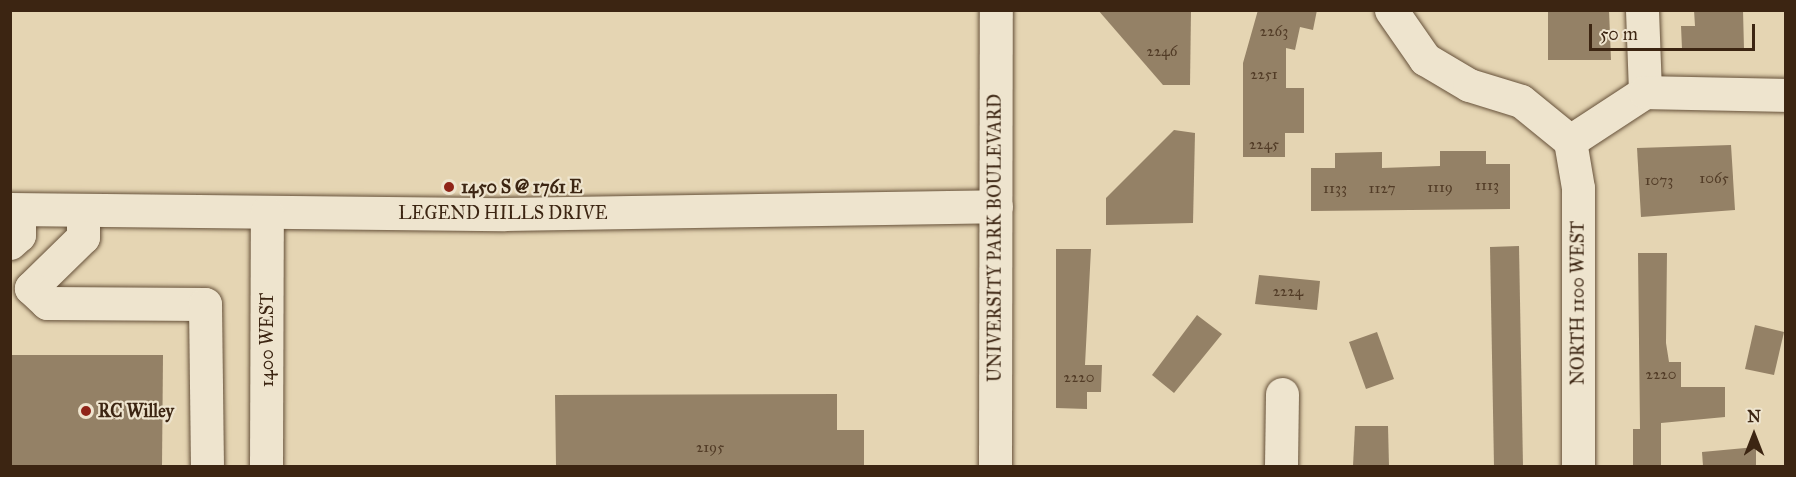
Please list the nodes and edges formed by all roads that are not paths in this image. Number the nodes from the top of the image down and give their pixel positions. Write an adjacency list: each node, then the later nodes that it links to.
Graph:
1 (996, 10): 7 (street, UNIVERSITY PARK BOULEVARD)
2 (1391, 10): 6 (street)
3 (1641, 10): 4 (street)
4 (1645, 92): 5 (street); 6 (street)
5 (1785, 95)
6 (1570, 141): 18 (street, NORTH 1100 WEST)
7 (996, 206): 10 (street, LEGEND HILLS DRIVE); 16 (street, UNIVERSITY PARK BOULEVARD)
8 (15, 210): 9 (street, LEGEND HILLS DRIVE); 11 (street)
9 (83, 210): 10 (street, LEGEND HILLS DRIVE); 12 (street)
10 (267, 213): 15 (street, 1400 WEST)
11 (10, 243)
12 (21, 277): 14 (street)
13 (1282, 394): 17 (street)
14 (207, 466)
15 (267, 466)
16 (995, 466)
17 (1281, 466)
18 (1578, 466)

